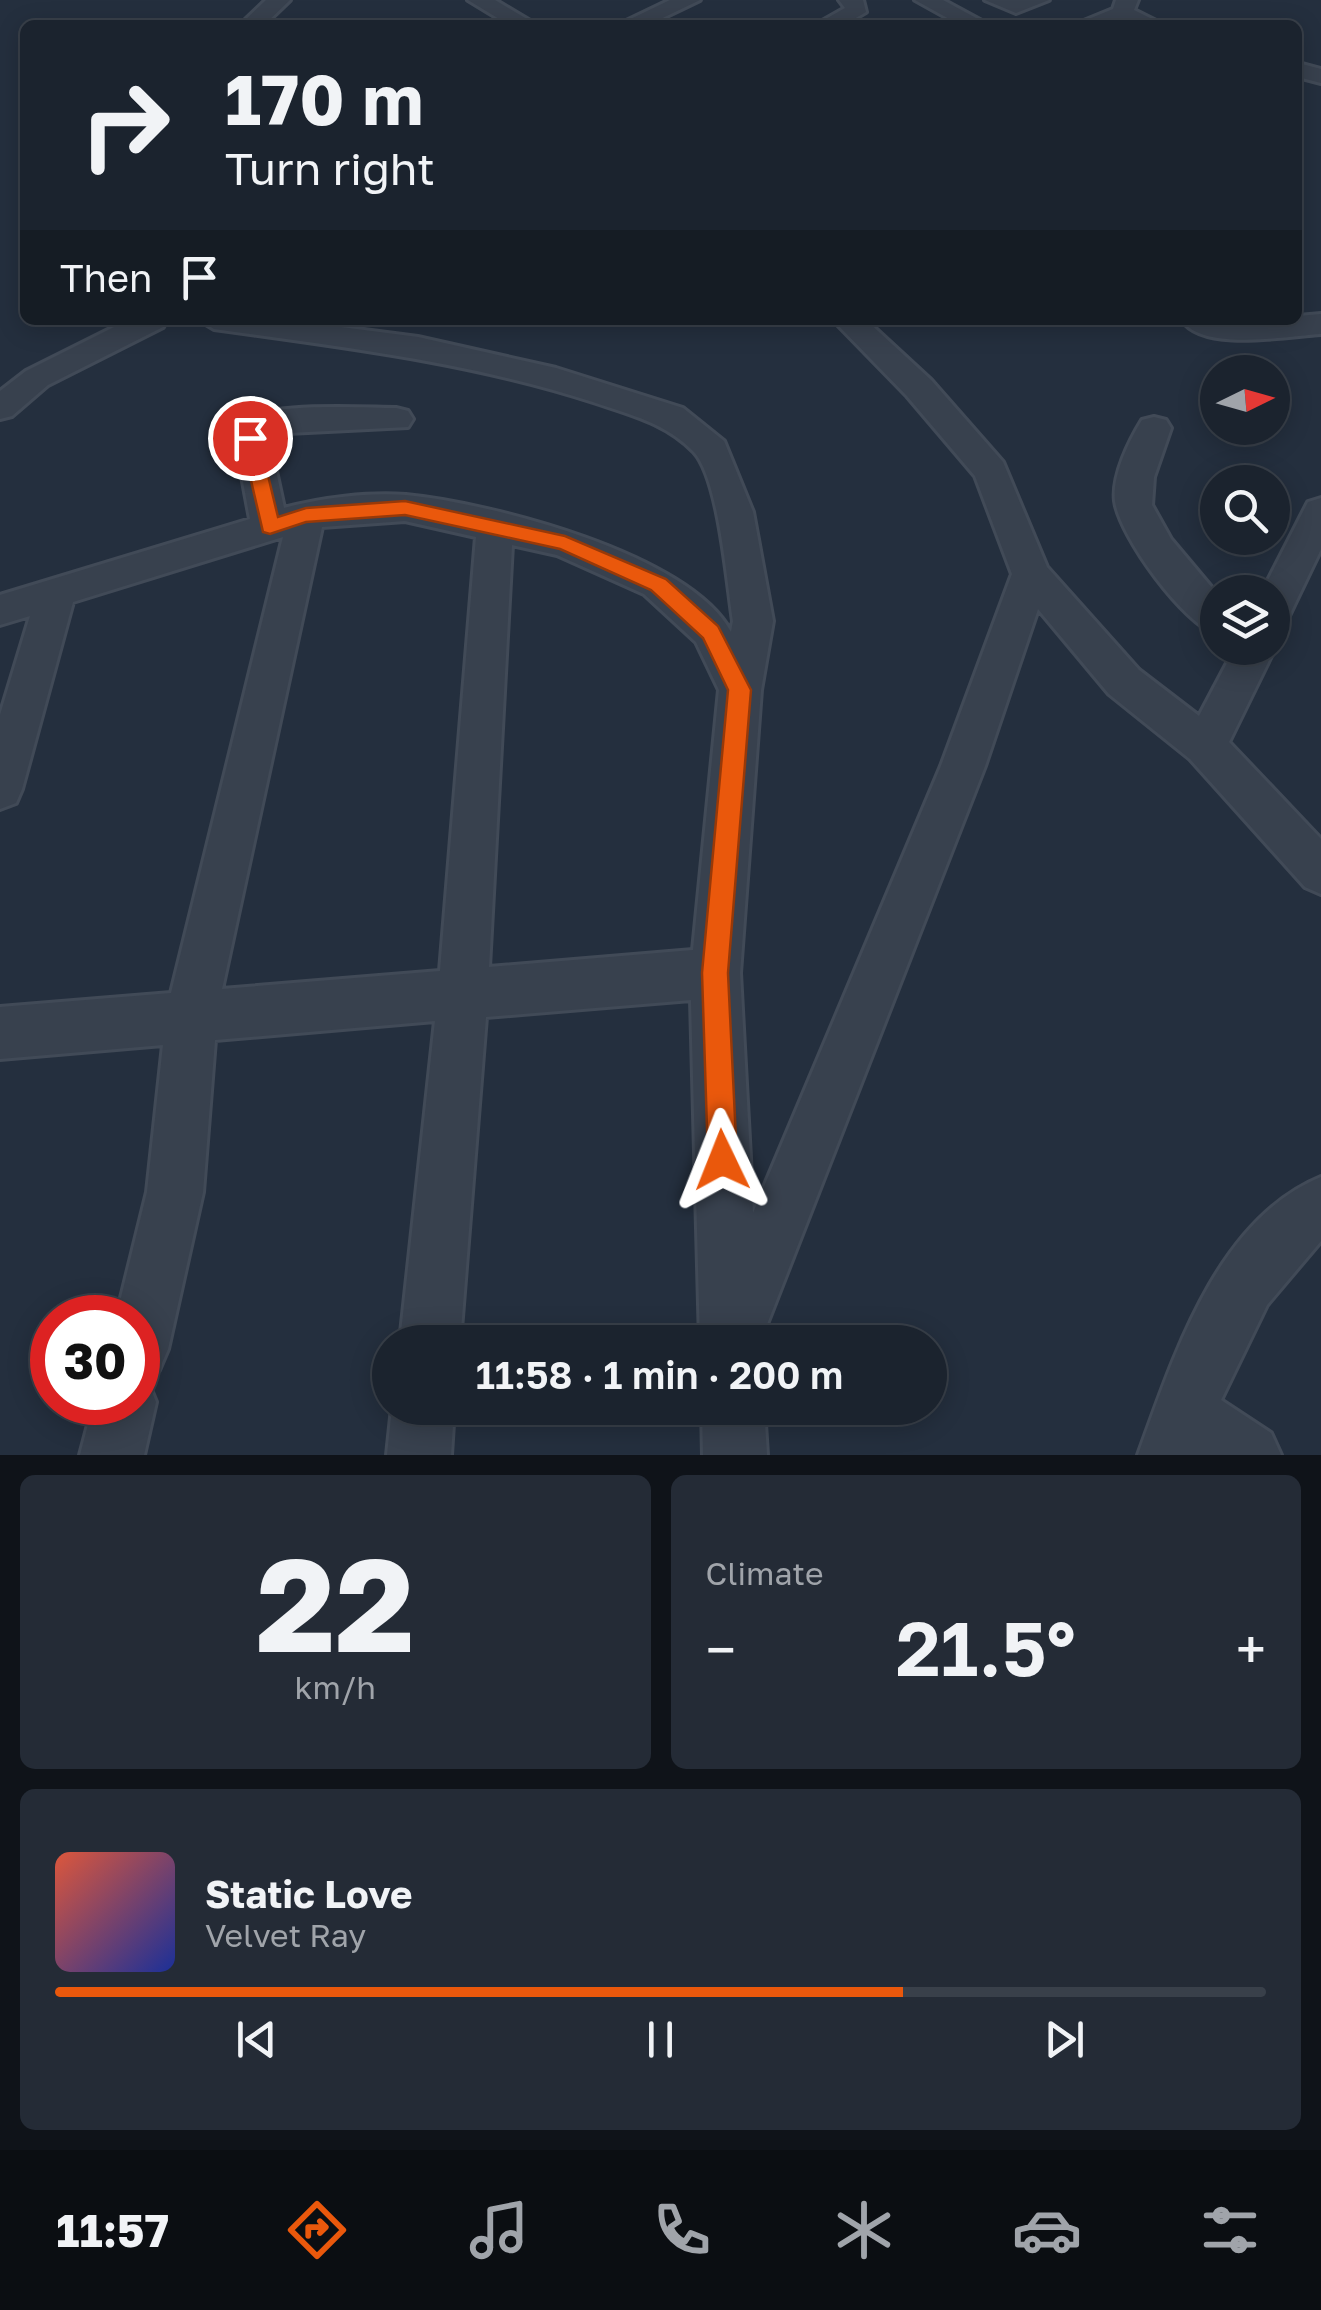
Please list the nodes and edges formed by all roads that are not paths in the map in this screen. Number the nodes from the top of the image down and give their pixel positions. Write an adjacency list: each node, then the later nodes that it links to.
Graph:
1 (279, 0): 11 (street)
2 (479, 0): 12 (street)
3 (634, 0): 10 (street)
4 (689, 0): 10 (street)
5 (850, 0): 14 (street)
6 (926, 0): 15 (street)
7 (996, 0): 8 (street)
8 (1038, 0)
9 (1124, 6): 16 (street); 17 (street)
10 (658, 12): 13 (street)
11 (257, 20)
12 (517, 20)
13 (640, 20)
14 (837, 20)
15 (968, 20)
16 (1095, 20)
17 (1145, 20)
18 (1321, 324): 22 (street)
19 (142, 325): 23 (street)
20 (250, 325): 35 (street)
21 (853, 325): 29 (street)
22 (1214, 325)
23 (0, 408)
24 (396, 419): 27 (street)
25 (1154, 428): 32 (street)
26 (1321, 512): 30 (street)
27 (288, 521): 28 (street); 31 (street); 41 (street)
28 (495, 528): 35 (street); 40 (street)
29 (1031, 574): 36 (street); 47 (street)
30 (1290, 575)
31 (57, 590): 33 (street); 37 (street)
32 (1200, 600)
33 (0, 610)
34 (1245, 665): 36 (street)
35 (740, 690): 39 (street)
36 (1205, 746): 38 (street)
37 (0, 788)
38 (1321, 872)
39 (715, 973): 40 (street); 46 (street)
40 (463, 992): 41 (street); 45 (street)
41 (191, 1016): 42 (street); 44 (street)
42 (0, 1033)
43 (1321, 1205): 51 (street)
44 (151, 1295)
45 (432, 1325)
46 (729, 1325)
47 (737, 1325)
48 (119, 1425): 52 (street)
49 (422, 1425): 53 (street)
50 (734, 1425): 54 (street)
51 (1177, 1434): 55 (street)
52 (112, 1455)
53 (419, 1455)
54 (735, 1455)
55 (1249, 1455)

